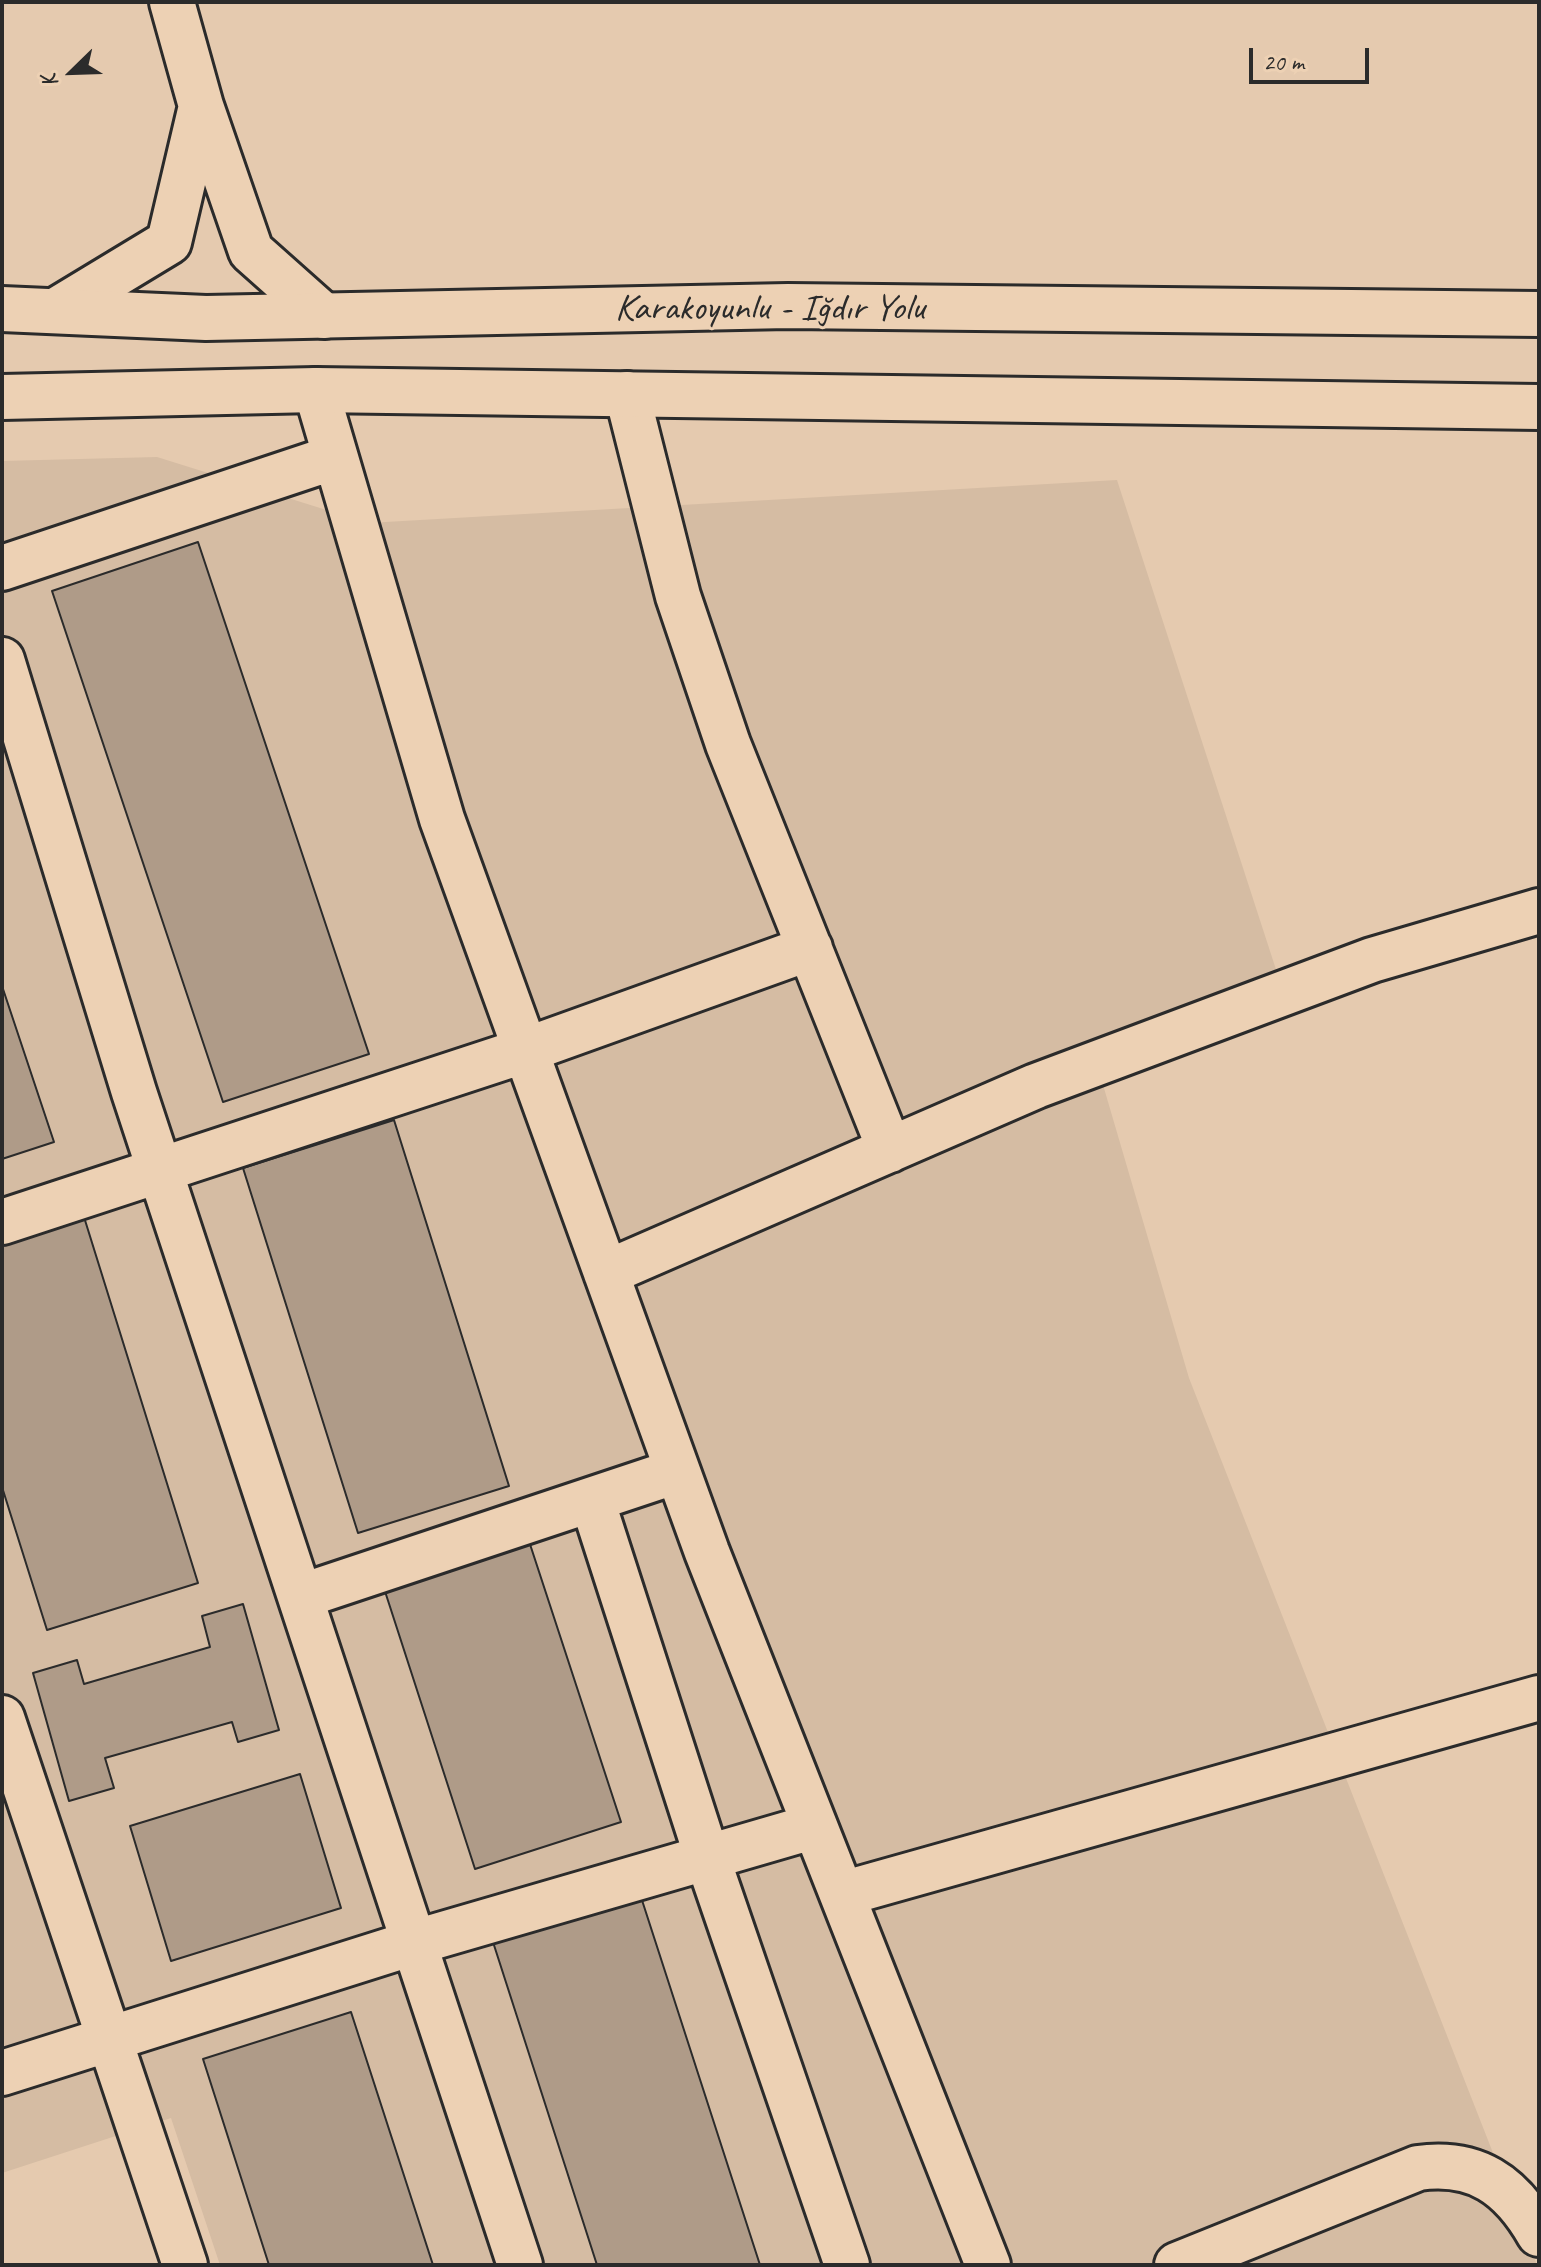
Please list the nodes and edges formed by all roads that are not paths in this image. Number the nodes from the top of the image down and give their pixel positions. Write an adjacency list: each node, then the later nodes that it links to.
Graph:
1 (172, 2): 2 (main road)
2 (201, 106): 4 (main road); 6 (main road)
3 (2, 309): 4 (main road, Karakoyunlu - Iğdır Yolu)
4 (55, 311): 6 (main road, Karakoyunlu - Iğdır Yolu)
5 (1539, 314): 6 (main road, Karakoyunlu - Iğdır Yolu)
6 (324, 316)
7 (316, 390): 8 (main road); 9 (main road); 11 (main road)
8 (627, 394): 10 (main road); 15 (main road)
9 (2, 397)
10 (1539, 407)
11 (335, 457): 12 (main road); 16 (main road)
12 (2, 568)
13 (2, 660): 18 (main road)
14 (1536, 923): 17 (main road)
15 (810, 948): 16 (main road); 17 (main road)
16 (526, 1050): 18 (main road); 20 (main road)
17 (890, 1150): 20 (main road)
18 (161, 1172): 19 (main road); 23 (main road)
19 (2, 1222)
20 (606, 1273): 21 (main road)
21 (677, 1471): 22 (main road); 26 (main road)
22 (592, 1500): 23 (main road); 27 (main road)
23 (302, 1596): 29 (main road)
24 (1539, 1698): 28 (main road)
25 (2, 1718): 30 (main road)
26 (815, 1826): 27 (main road); 28 (main road)
27 (707, 1857): 29 (main road); 35 (main road)
28 (842, 1894): 36 (main road)
29 (416, 1942): 30 (main road); 34 (main road)
30 (108, 2041): 31 (main road); 33 (main road)
31 (2, 2073)
32 (1539, 2234): 37 (main road)
33 (185, 2265)
34 (520, 2265)
35 (847, 2265)
36 (988, 2265)
37 (1177, 2265)

